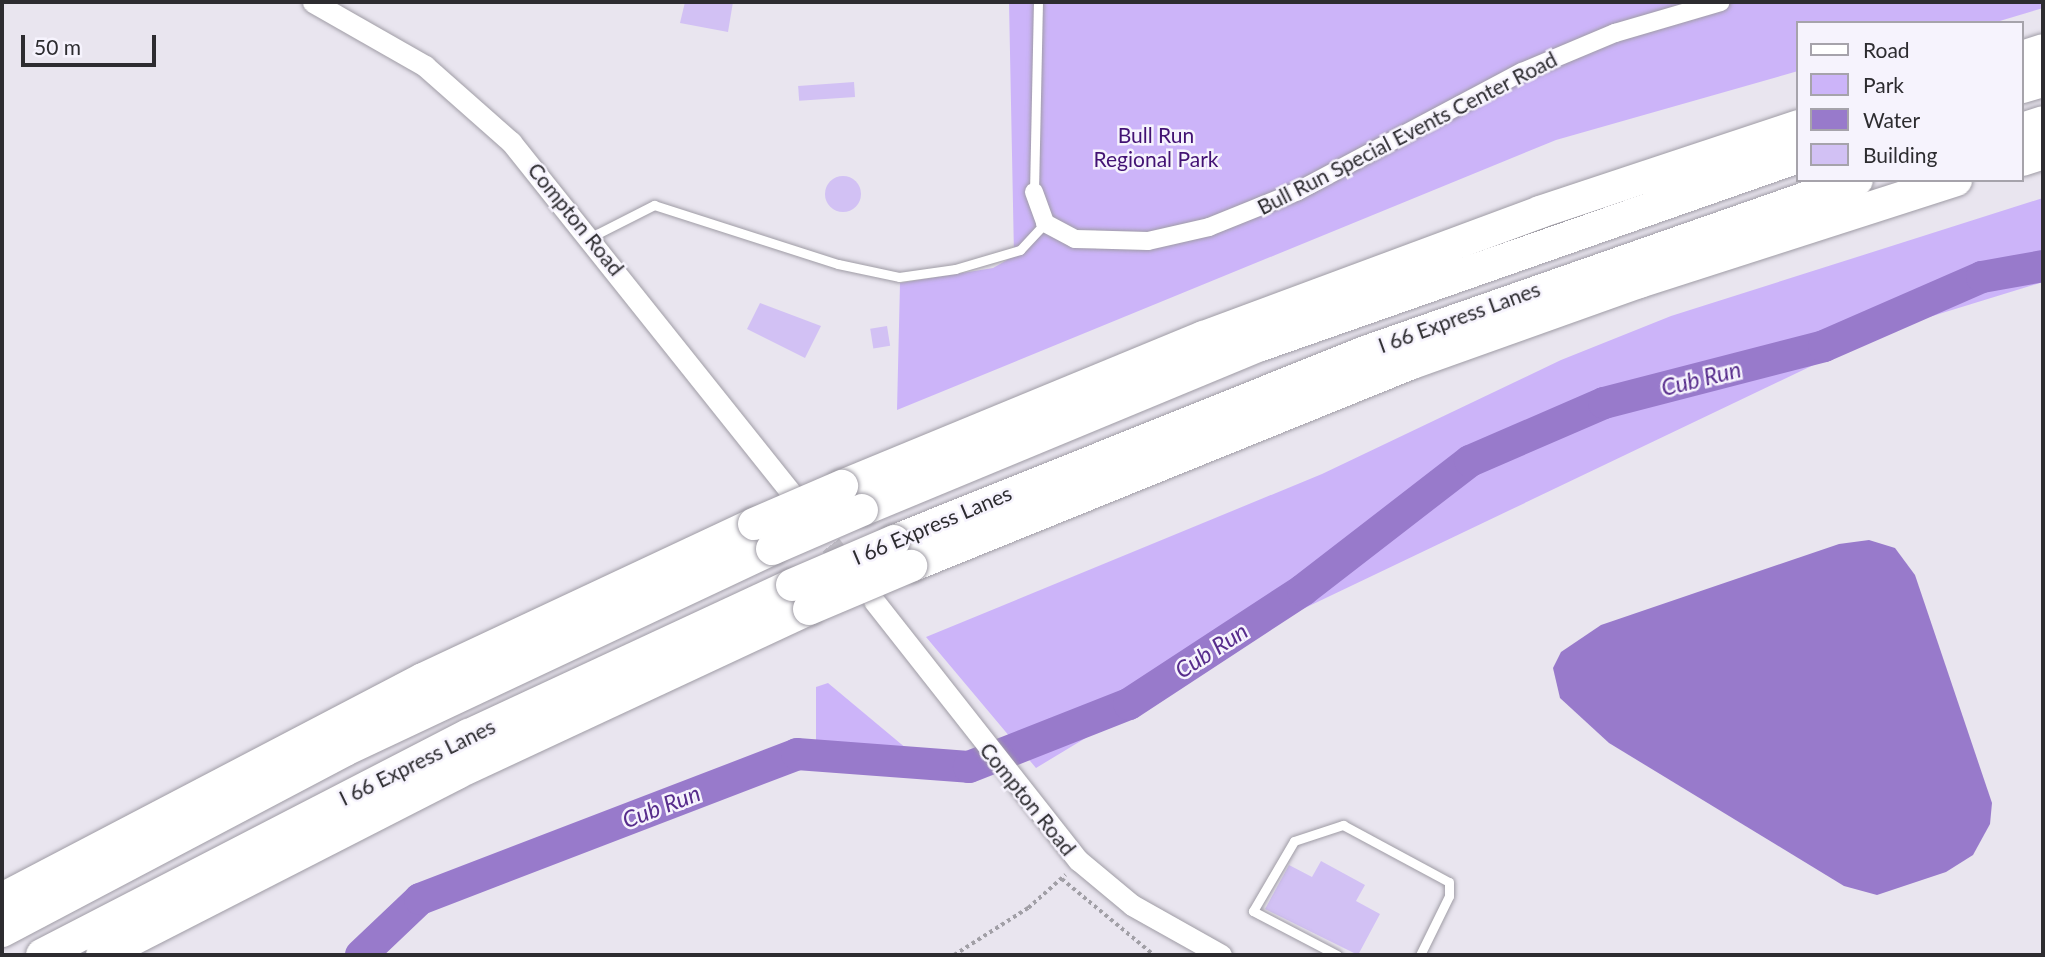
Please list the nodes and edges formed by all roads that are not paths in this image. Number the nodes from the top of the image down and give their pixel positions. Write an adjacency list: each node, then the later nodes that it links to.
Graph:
1 (313, 2): 18 (street, Compton Road)
2 (1038, 2): 16 (lane)
3 (1720, 2): 17 (street, Bull Run Special Events Center Road)
4 (2043, 51): 5 (highway)
5 (2024, 56)
6 (2043, 80): 7 (highway)
7 (2024, 86)
8 (2043, 122): 10 (highway)
9 (1797, 126): 20 (highway)
10 (2024, 128)
11 (2043, 153): 13 (highway)
12 (1797, 157): 20 (highway, I 66 Express Lanes)
13 (2024, 159)
14 (1851, 182): 22 (highway, I 66 Express Lanes)
15 (1950, 182): 22 (highway)
16 (1034, 192): 17 (street)
17 (1045, 223): 18 (lane)
18 (591, 237): 19 (street, Compton Road)
19 (790, 491)
20 (852, 498): 21 (highway, bridge)
21 (763, 537): 25 (highway); 26 (highway, I 66 Express Lanes)
22 (902, 553): 23 (highway, bridge)
23 (800, 597): 27 (highway, I 66 Express Lanes); 28 (highway)
24 (874, 601): 29 (street, Compton Road)
25 (2, 899)
26 (2, 931)
27 (42, 955)
28 (102, 955)
29 (1221, 955)
30 (1337, 955): 31 (lane)
31 (1420, 955)

